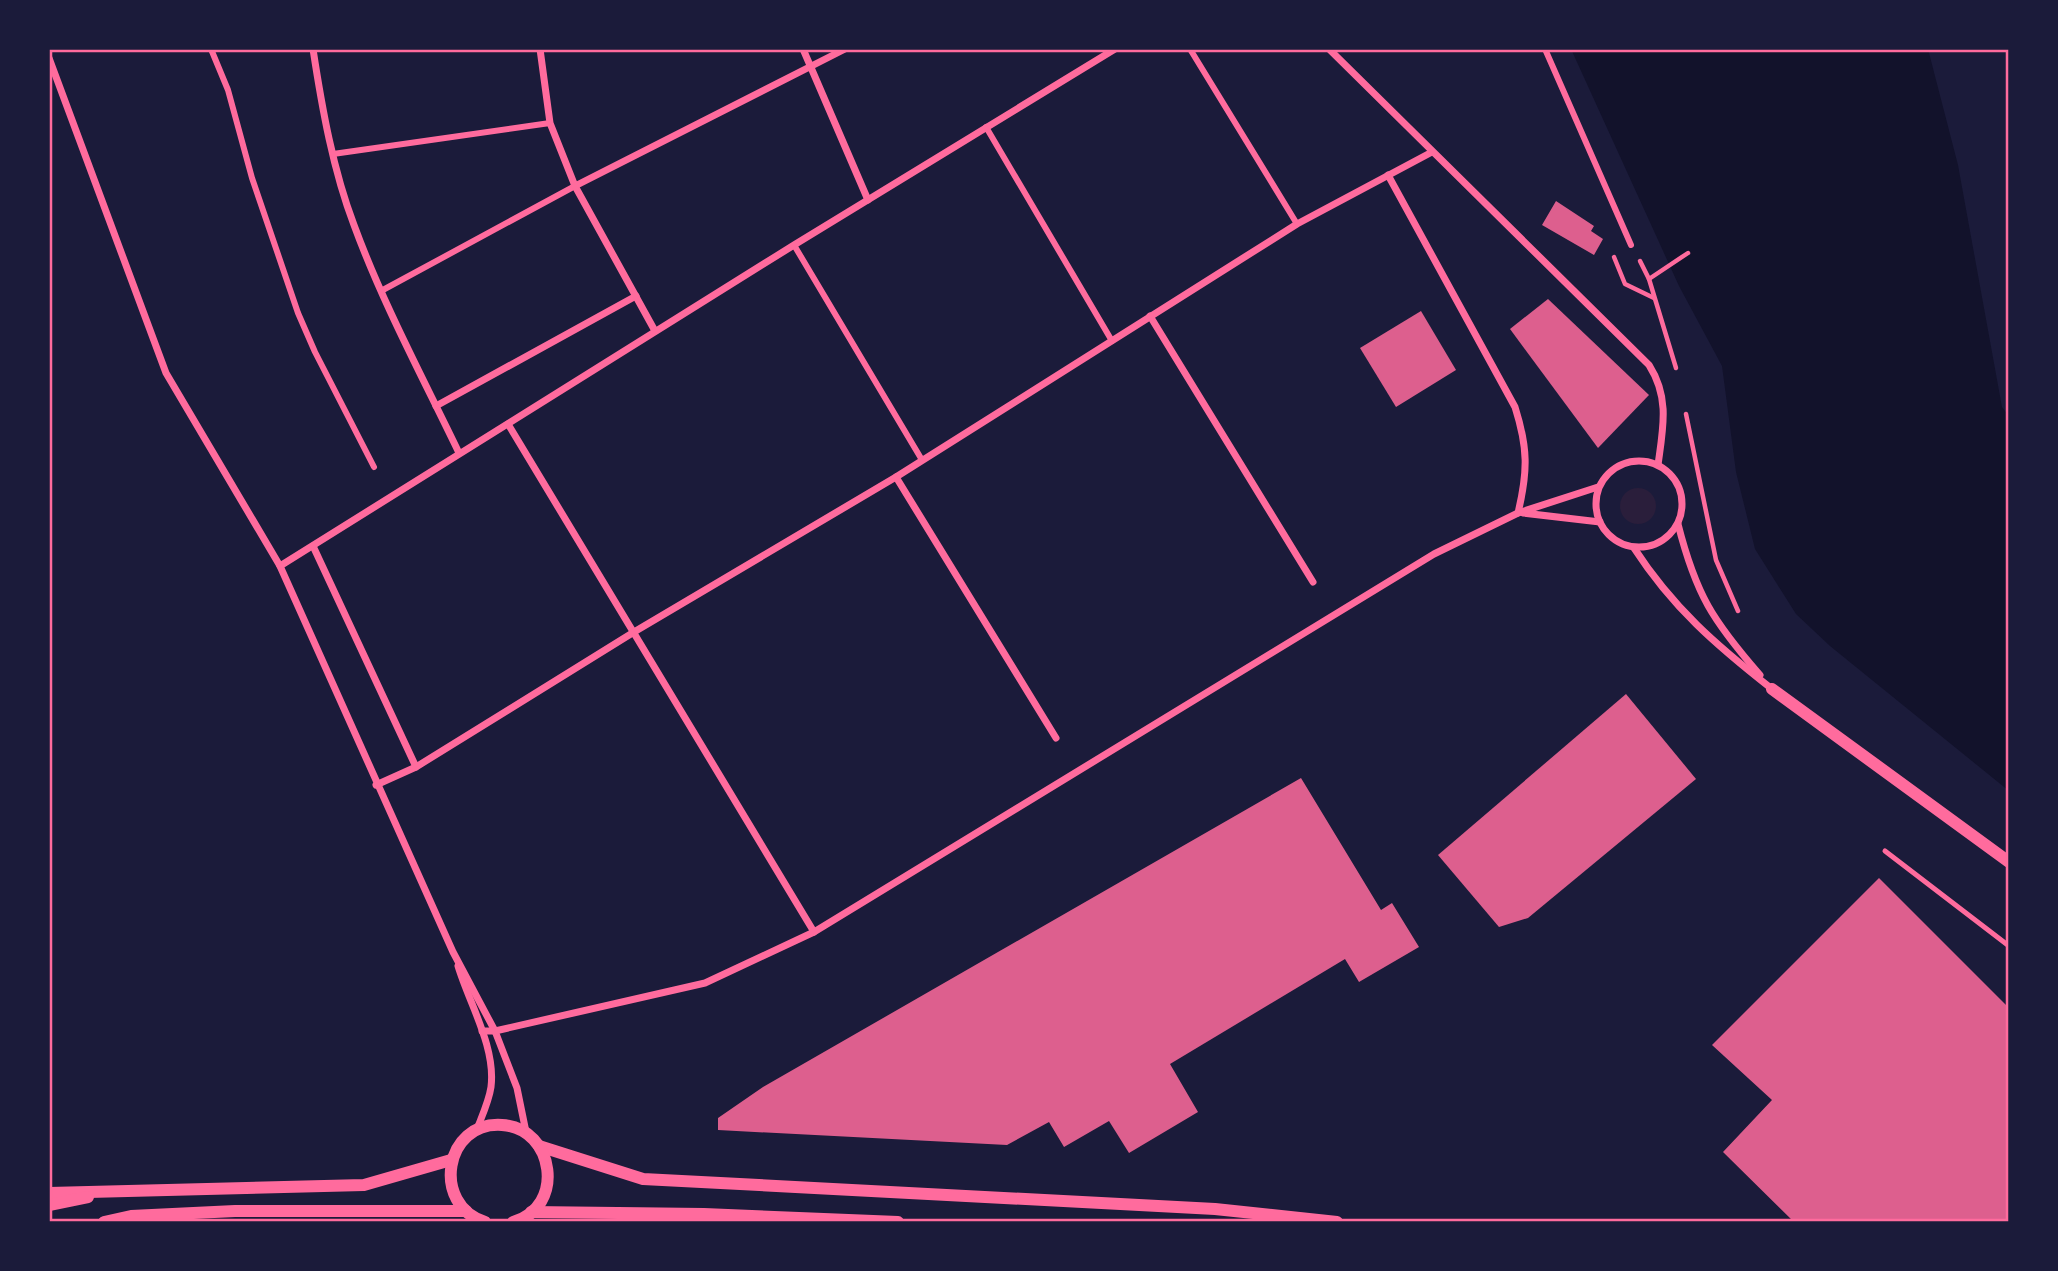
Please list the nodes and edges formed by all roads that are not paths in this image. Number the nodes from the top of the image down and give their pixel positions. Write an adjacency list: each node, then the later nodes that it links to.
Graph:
1 (211, 49): 32 (street)
2 (313, 49): 15 (street)
3 (540, 49): 12 (street)
4 (803, 49): 11 (street)
5 (845, 49): 11 (street)
6 (1115, 49): 13 (street)
7 (1191, 49): 19 (street)
8 (1329, 49): 14 (street)
9 (1545, 49): 21 (street)
10 (49, 58): 40 (street)
11 (810, 66): 17 (street); 18 (street)
12 (550, 122): 15 (street); 17 (street)
13 (986, 127): 18 (street); 26 (street)
14 (1432, 152): 16 (street); 31 (street)
15 (333, 154): 22 (street)
16 (1388, 176): 19 (street); 35 (street)
17 (575, 186): 22 (street); 23 (street)
18 (868, 200): 20 (street)
19 (1297, 224): 24 (street)
20 (794, 245): 25 (street); 30 (street)
21 (1631, 245)
22 (381, 290): 27 (street)
23 (636, 296): 25 (street); 27 (street)
24 (1150, 317): 26 (street); 41 (street)
25 (655, 331): 28 (street)
26 (1112, 341): 30 (street)
27 (436, 406): 29 (street)
28 (508, 424): 29 (street); 42 (street)
29 (459, 453): 38 (street)
30 (922, 460): 33 (street)
31 (1658, 465): 34 (street); 37 (street)
32 (374, 467)
33 (896, 477): 42 (street); 44 (street)
34 (1598, 487): 35 (street); 36 (street)
35 (1518, 513): 36 (street); 49 (street)
36 (1600, 522): 39 (street)
37 (1678, 524): 39 (street); 43 (street)
38 (313, 546): 40 (street); 45 (street)
39 (1634, 548): 43 (street)
40 (280, 566): 46 (street)
41 (1312, 582)
42 (634, 632): 45 (street); 49 (street)
43 (1772, 689): 48 (street)
44 (1056, 738)
45 (416, 767): 46 (street)
46 (376, 785): 51 (street)
47 (1885, 851): 50 (lane)
48 (2009, 862)
49 (814, 932): 53 (street)
50 (2009, 946)
51 (453, 953): 52 (street); 53 (street)
52 (482, 1031): 53 (street); 54 (street)
53 (495, 1031): 55 (street)
54 (476, 1130): 55 (street); 57 (street)
55 (527, 1133): 56 (street)
56 (539, 1146): 62 (street); 67 (street)
57 (451, 1160): 58 (street); 61 (street)
58 (115, 1191): 59 (street); 60 (street)
59 (49, 1193)
60 (49, 1205)
61 (466, 1211): 63 (street); 64 (street)
62 (531, 1212): 65 (street); 66 (street)
63 (104, 1222)
64 (485, 1222)
65 (513, 1222)
66 (898, 1222)
67 (1337, 1222)

